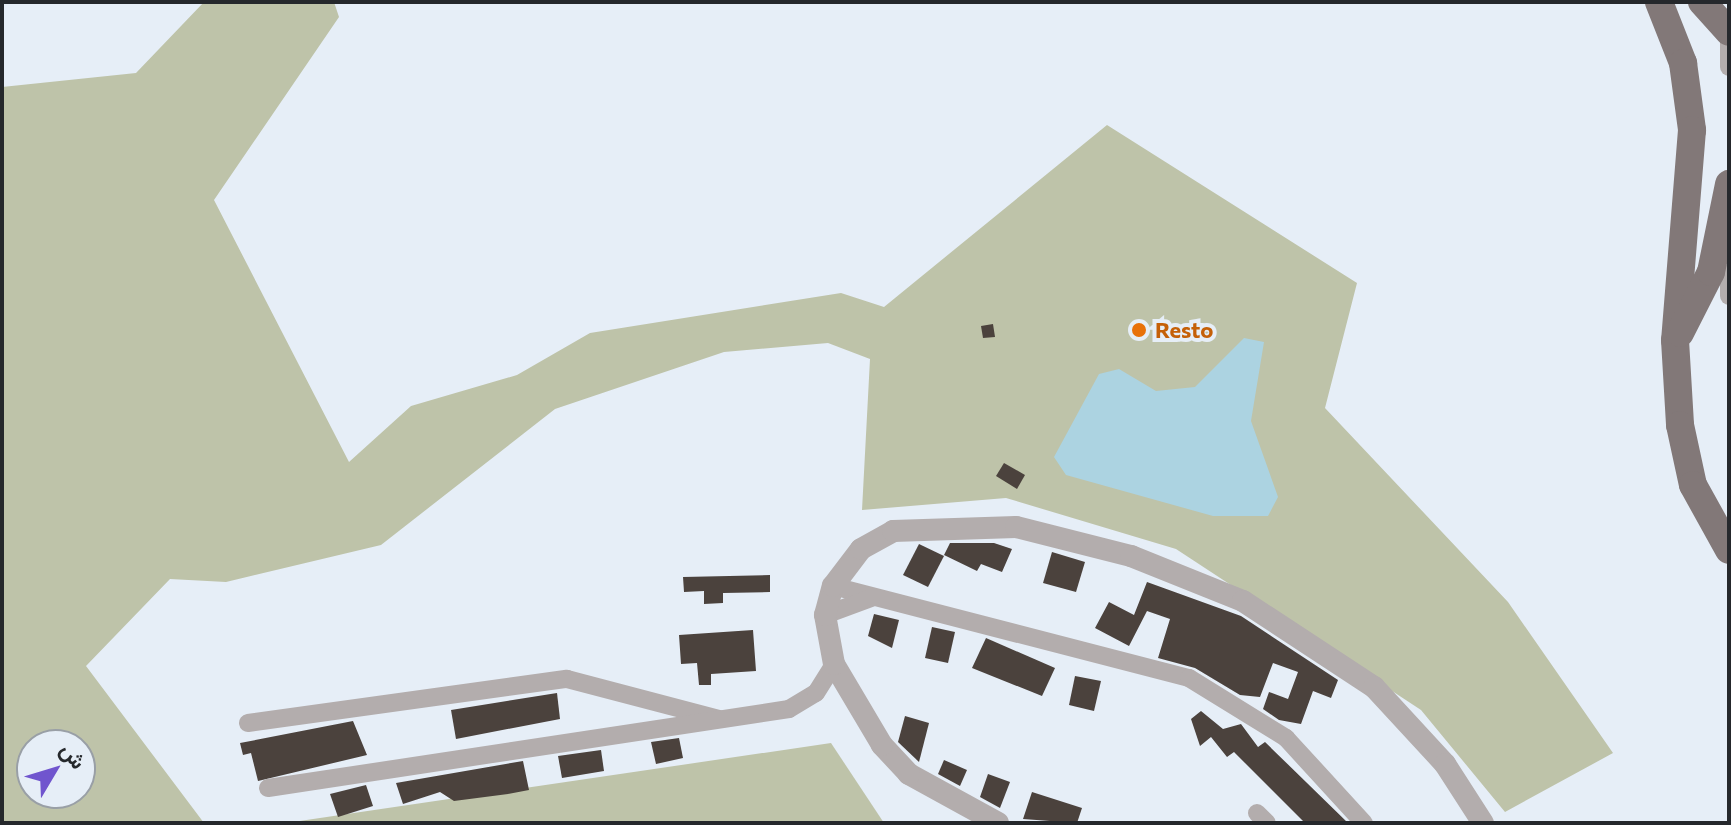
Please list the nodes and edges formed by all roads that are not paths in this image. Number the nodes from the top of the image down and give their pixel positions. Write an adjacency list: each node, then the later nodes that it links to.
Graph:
1 (1659, 2): 9 (main road)
2 (1702, 2): 3 (main road)
3 (1729, 32)
4 (1729, 39): 5 (street)
5 (1729, 67)
6 (1729, 184): 9 (main road)
7 (1729, 273): 8 (street)
8 (1729, 296)
9 (1675, 340): 10 (main road)
10 (1729, 550)
11 (833, 586): 12 (street); 13 (street); 20 (street)
12 (873, 598): 13 (street); 19 (street)
13 (825, 615): 14 (street)
14 (834, 664): 15 (street); 18 (street)
15 (721, 720): 16 (street); 17 (street)
16 (248, 723)
17 (268, 788)
18 (998, 823)
19 (1364, 823)
20 (1483, 823)

